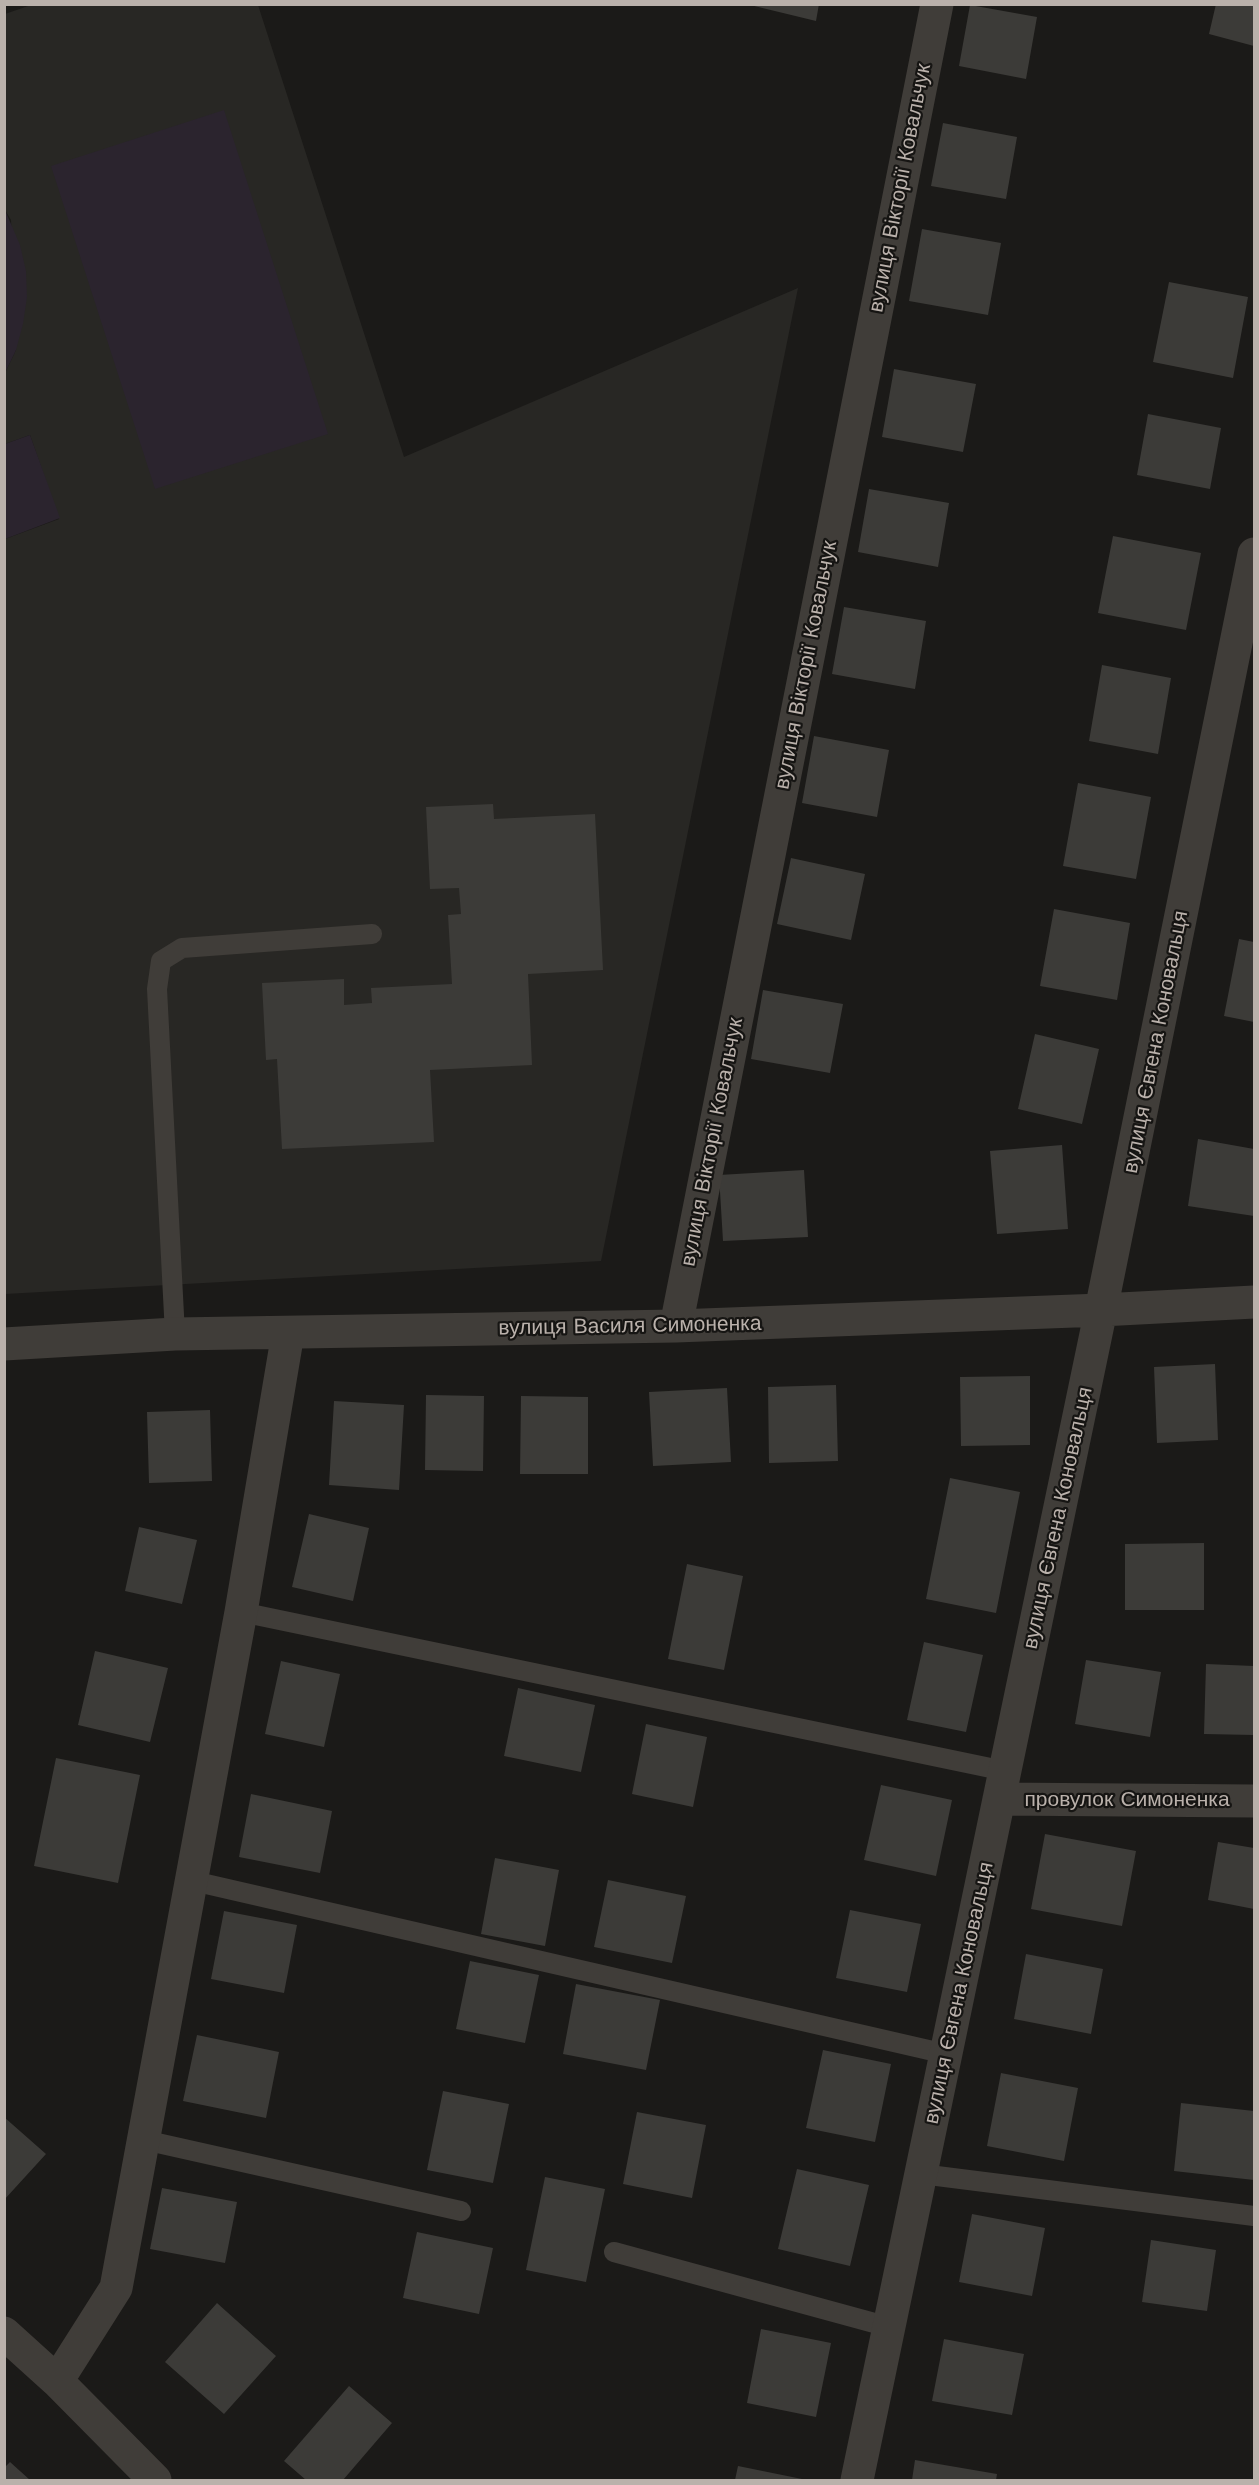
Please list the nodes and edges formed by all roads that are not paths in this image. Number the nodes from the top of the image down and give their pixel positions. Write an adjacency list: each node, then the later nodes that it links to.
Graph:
1 (937, 4): 6 (street, вулиця Вікторії Ковальчук)
2 (1254, 554): 5 (street, вулиця Євгена Коновальця)
3 (372, 934): 8 (lane)
4 (1254, 1302): 5 (street, вулиця Василя Симоненка)
5 (1101, 1310): 6 (street, вулиця Василя Симоненка); 11 (street, вулиця Євгена Коновальця)
6 (676, 1326): 7 (street, вулиця Василя Симоненка)
7 (288, 1333): 8 (street, вулиця Василя Симоненка); 10 (street)
8 (175, 1334): 9 (street, вулиця Василя Симоненка)
9 (4, 1344)
10 (241, 1612): 11 (lane); 13 (street)
11 (1002, 1785): 12 (street, провулок Симоненка); 14 (street, вулиця Євгена Коновальця)
12 (1254, 1800)
13 (193, 1881): 14 (lane); 15 (street)
14 (946, 2054): 16 (street, вулиця Євгена Коновальця)
15 (144, 2140): 17 (lane); 22 (street)
16 (921, 2174): 18 (lane); 20 (street, вулиця Євгена Коновальця)
17 (461, 2211)
18 (1254, 2216)
19 (614, 2252): 20 (lane)
20 (889, 2327): 24 (street, вулиця Євгена Коновальця)
21 (4, 2332): 22 (street)
22 (57, 2381): 23 (street)
23 (154, 2481)
24 (856, 2481)

